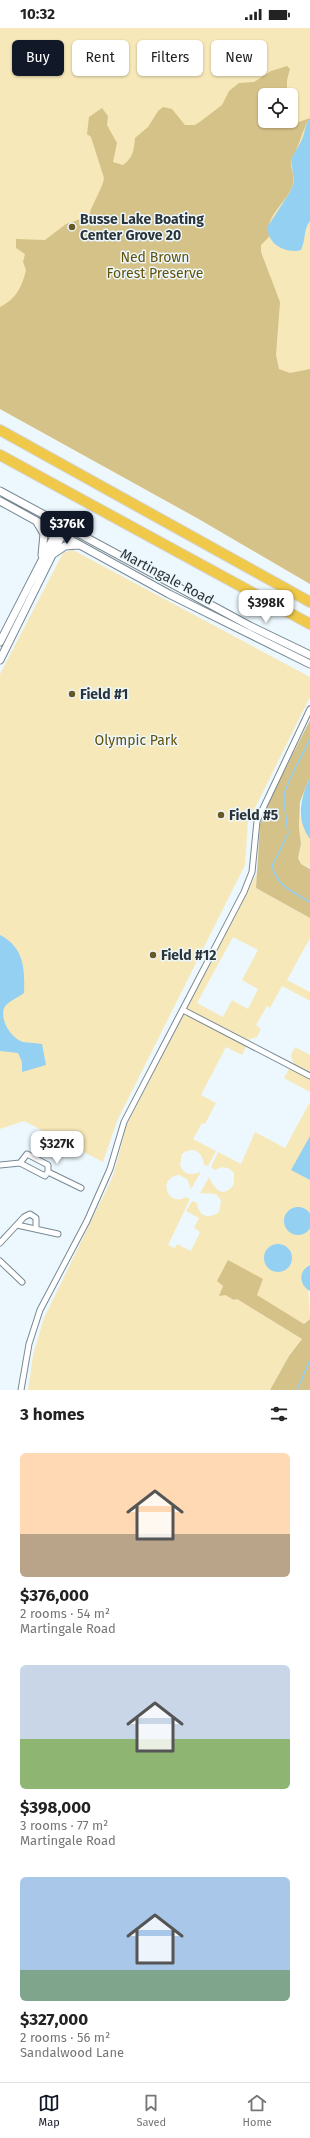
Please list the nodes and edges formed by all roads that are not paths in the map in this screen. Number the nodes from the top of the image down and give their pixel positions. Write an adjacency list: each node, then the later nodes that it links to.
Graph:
1 (0, 430): 11 (highway)
2 (0, 455): 12 (highway)
3 (0, 490): 6 (street, Martingale Road)
4 (0, 501): 5 (street, Martingale Road)
5 (37, 522): 7 (street, Martingale Road); 10 (street)
6 (64, 525): 7 (street); 14 (street, Martingale Road)
7 (59, 533): 8 (street, Martingale Road); 9 (street); 10 (street)
8 (80, 545): 9 (street); 16 (street, Martingale Road)
9 (51, 555): 15 (street)
10 (42, 562): 13 (street)
11 (310, 602)
12 (310, 624)
13 (0, 642)
14 (310, 655)
15 (0, 660)
16 (310, 664)
17 (310, 709): 18 (street)
18 (184, 1010): 19 (street); 30 (street)
19 (310, 1076)
20 (20, 1163): 21 (street); 22 (street); 22 (street)
21 (0, 1165)
22 (48, 1172): 23 (street)
23 (81, 1188)
24 (17, 1225): 25 (street); 25 (street); 27 (street)
25 (36, 1229): 26 (street)
26 (58, 1234)
27 (0, 1243)
28 (0, 1261): 29 (street)
29 (22, 1282)
30 (21, 1390)

